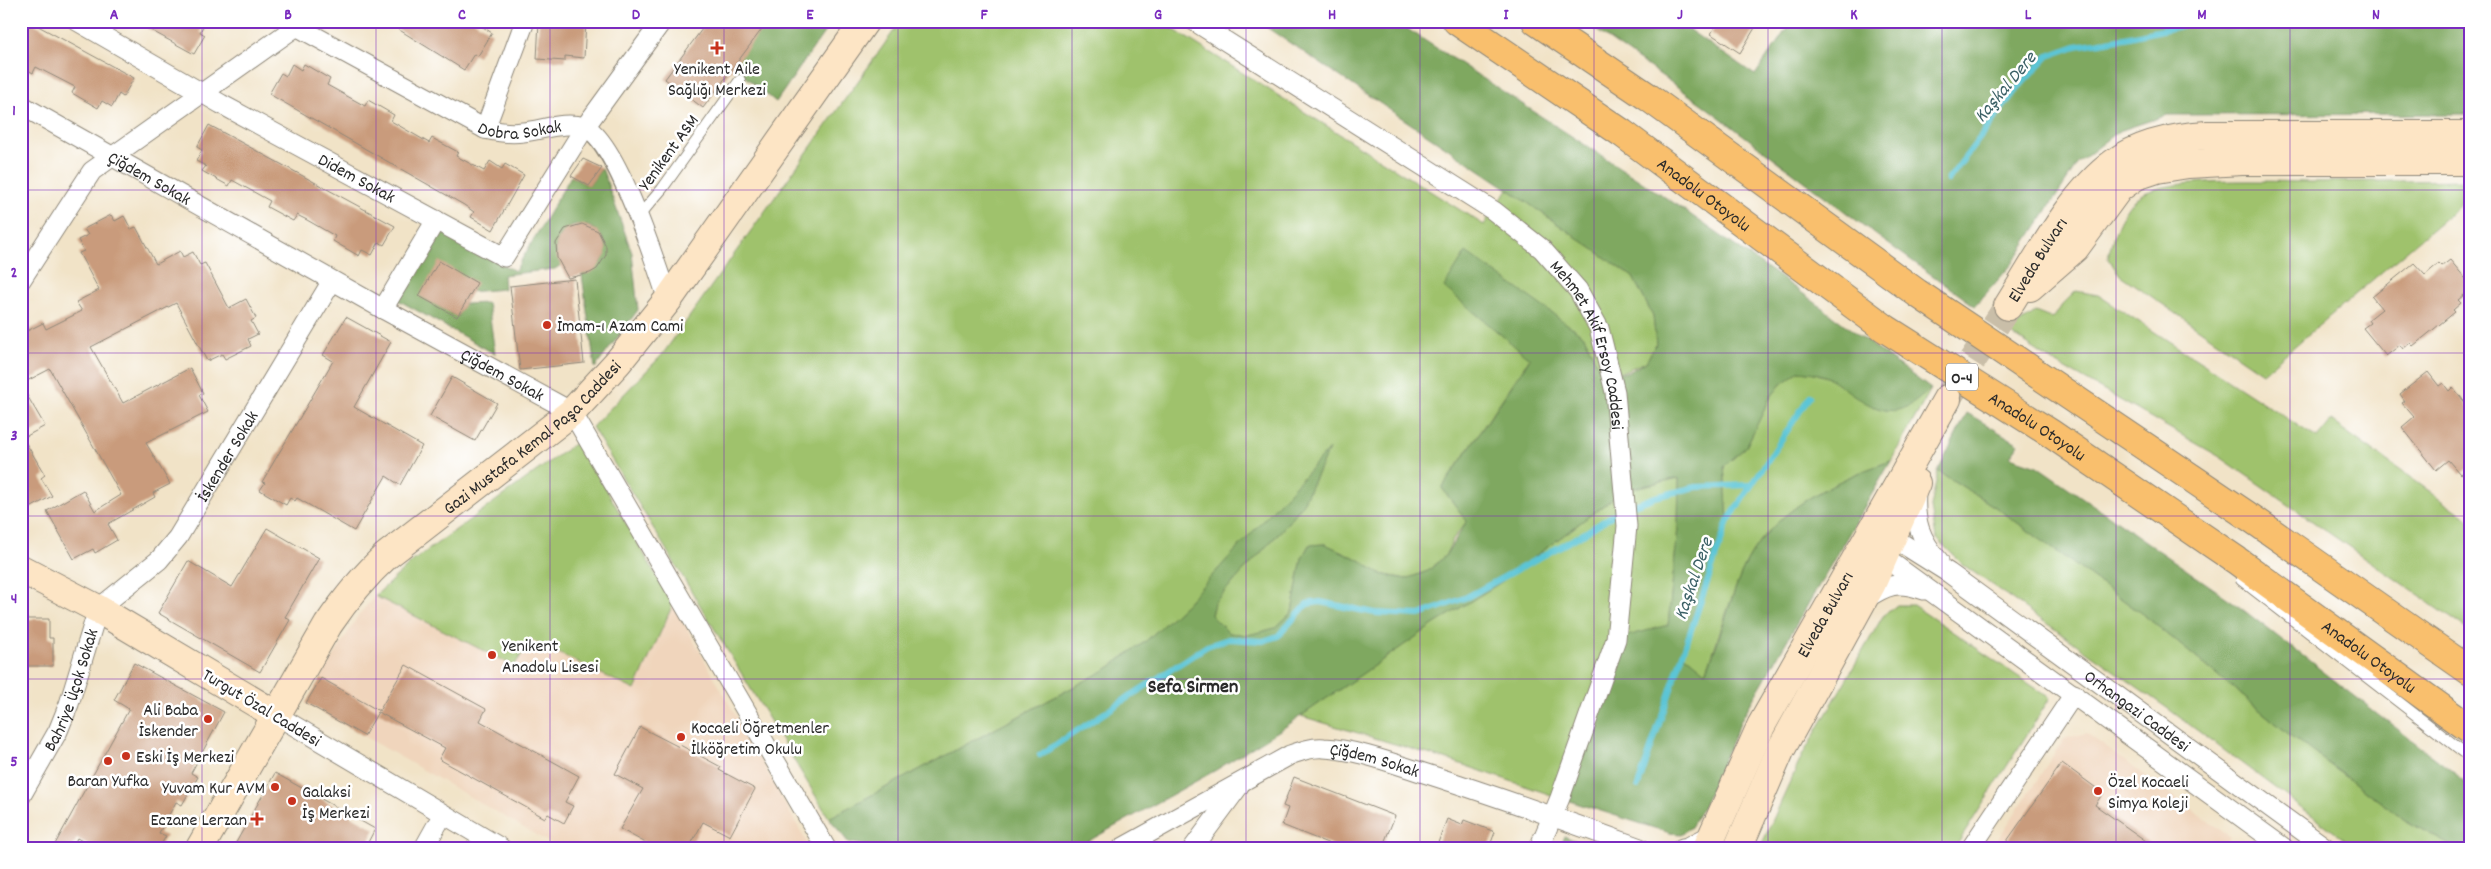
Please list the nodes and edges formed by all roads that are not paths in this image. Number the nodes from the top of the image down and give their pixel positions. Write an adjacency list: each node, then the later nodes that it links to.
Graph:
1 (77, 21): 10 (street, Didem Sokak)
2 (525, 21): 13 (street)
3 (662, 21): 12 (street)
4 (866, 21): 21 (main road, Gazi Mustafa Kemal Paşa Caddesi)
5 (1194, 21): 44 (street, Mehmet Akif Ersoy Caddesi)
6 (1457, 21): 24 (highway, Anadolu Otoyolu / O-4)
7 (1536, 21): 34 (highway, O-4)
8 (297, 23): 10 (street); 13 (street, Dobra Sokak)
9 (740, 80): 17 (lane, Yenikent ASM)
10 (204, 93): 15 (street); 18 (street, Didem Sokak)
11 (21, 105): 15 (street, Çiğdem Sokak)
12 (585, 127): 13 (street, Dobra Sokak); 17 (street, Dobra Sokak); 18 (street, Didem Sokak)
13 (485, 129)
14 (2470, 135): 16 (main road, Elveda Bulvarı)
15 (112, 157): 19 (street); 20 (street, Çiğdem Sokak)
16 (2470, 161)
17 (638, 218): 21 (street, Dobra Sokak)
18 (436, 220): 22 (street)
19 (21, 280)
20 (332, 281): 22 (street, Çiğdem Sokak); 33 (street, İskender Sokak)
21 (668, 300): 23 (main road, Gazi Mustafa Kemal Paşa Caddesi)
22 (383, 309): 23 (street, Çiğdem Sokak)
23 (572, 412): 38 (main road, Gazi Mustafa Kemal Paşa Caddesi); 49 (street)
24 (2050, 433): 27 (lane); 39 (highway, Anadolu Otoyolu / O-4)
25 (1917, 481): 26 (main road, Elveda Bulvarı); 26 (main road, Elveda Bulvarı); 29 (street, Orhangazi Caddesi)
26 (1879, 541): 29 (street, Orhangazi Caddesi); 31 (street, Orhangazi Caddesi); 32 (main road, Elveda Bulvarı); 45 (main road, Elveda Bulvarı)
27 (2201, 549)
28 (21, 569): 33 (main road, Turgut Özal Caddesi)
29 (1949, 574): 58 (street, Orhangazi Caddesi)
30 (2232, 574): 40 (lane)
31 (1940, 596): 32 (street, Orhangazi Caddesi); 37 (street, Orhangazi Caddesi)
32 (1862, 602): 55 (main road, Elveda Bulvarı)
33 (98, 609): 38 (main road, Turgut Özal Caddesi); 42 (street, Bahriye Üçok Sokak)
34 (2439, 651): 35 (lane); 36 (highway, O-4)
35 (2470, 666)
36 (2470, 671)
37 (2074, 694): 56 (street); 57 (street, Orhangazi Caddesi)
38 (276, 715): 43 (street, Turgut Özal Caddesi); 46 (main road, Gazi Mustafa Kemal Paşa Caddesi)
39 (2470, 729)
40 (2470, 757)
41 (1244, 779): 44 (street, Çiğdem Sokak); 50 (street, Çiğdem Sokak); 51 (street)
42 (21, 796)
43 (443, 814): 47 (street); 48 (street, Turgut Özal Caddesi)
44 (1552, 816): 52 (street, Mehmet Akif Ersoy Caddesi); 53 (street, Çiğdem Sokak)
45 (1710, 841): 54 (street)
46 (200, 848)
47 (424, 848)
48 (501, 848)
49 (826, 848)
50 (1122, 848)
51 (1193, 848)
52 (1539, 848)
53 (1640, 848)
54 (1682, 848)
55 (1738, 848)
56 (1970, 848)
57 (2284, 848)
58 (2326, 848)

